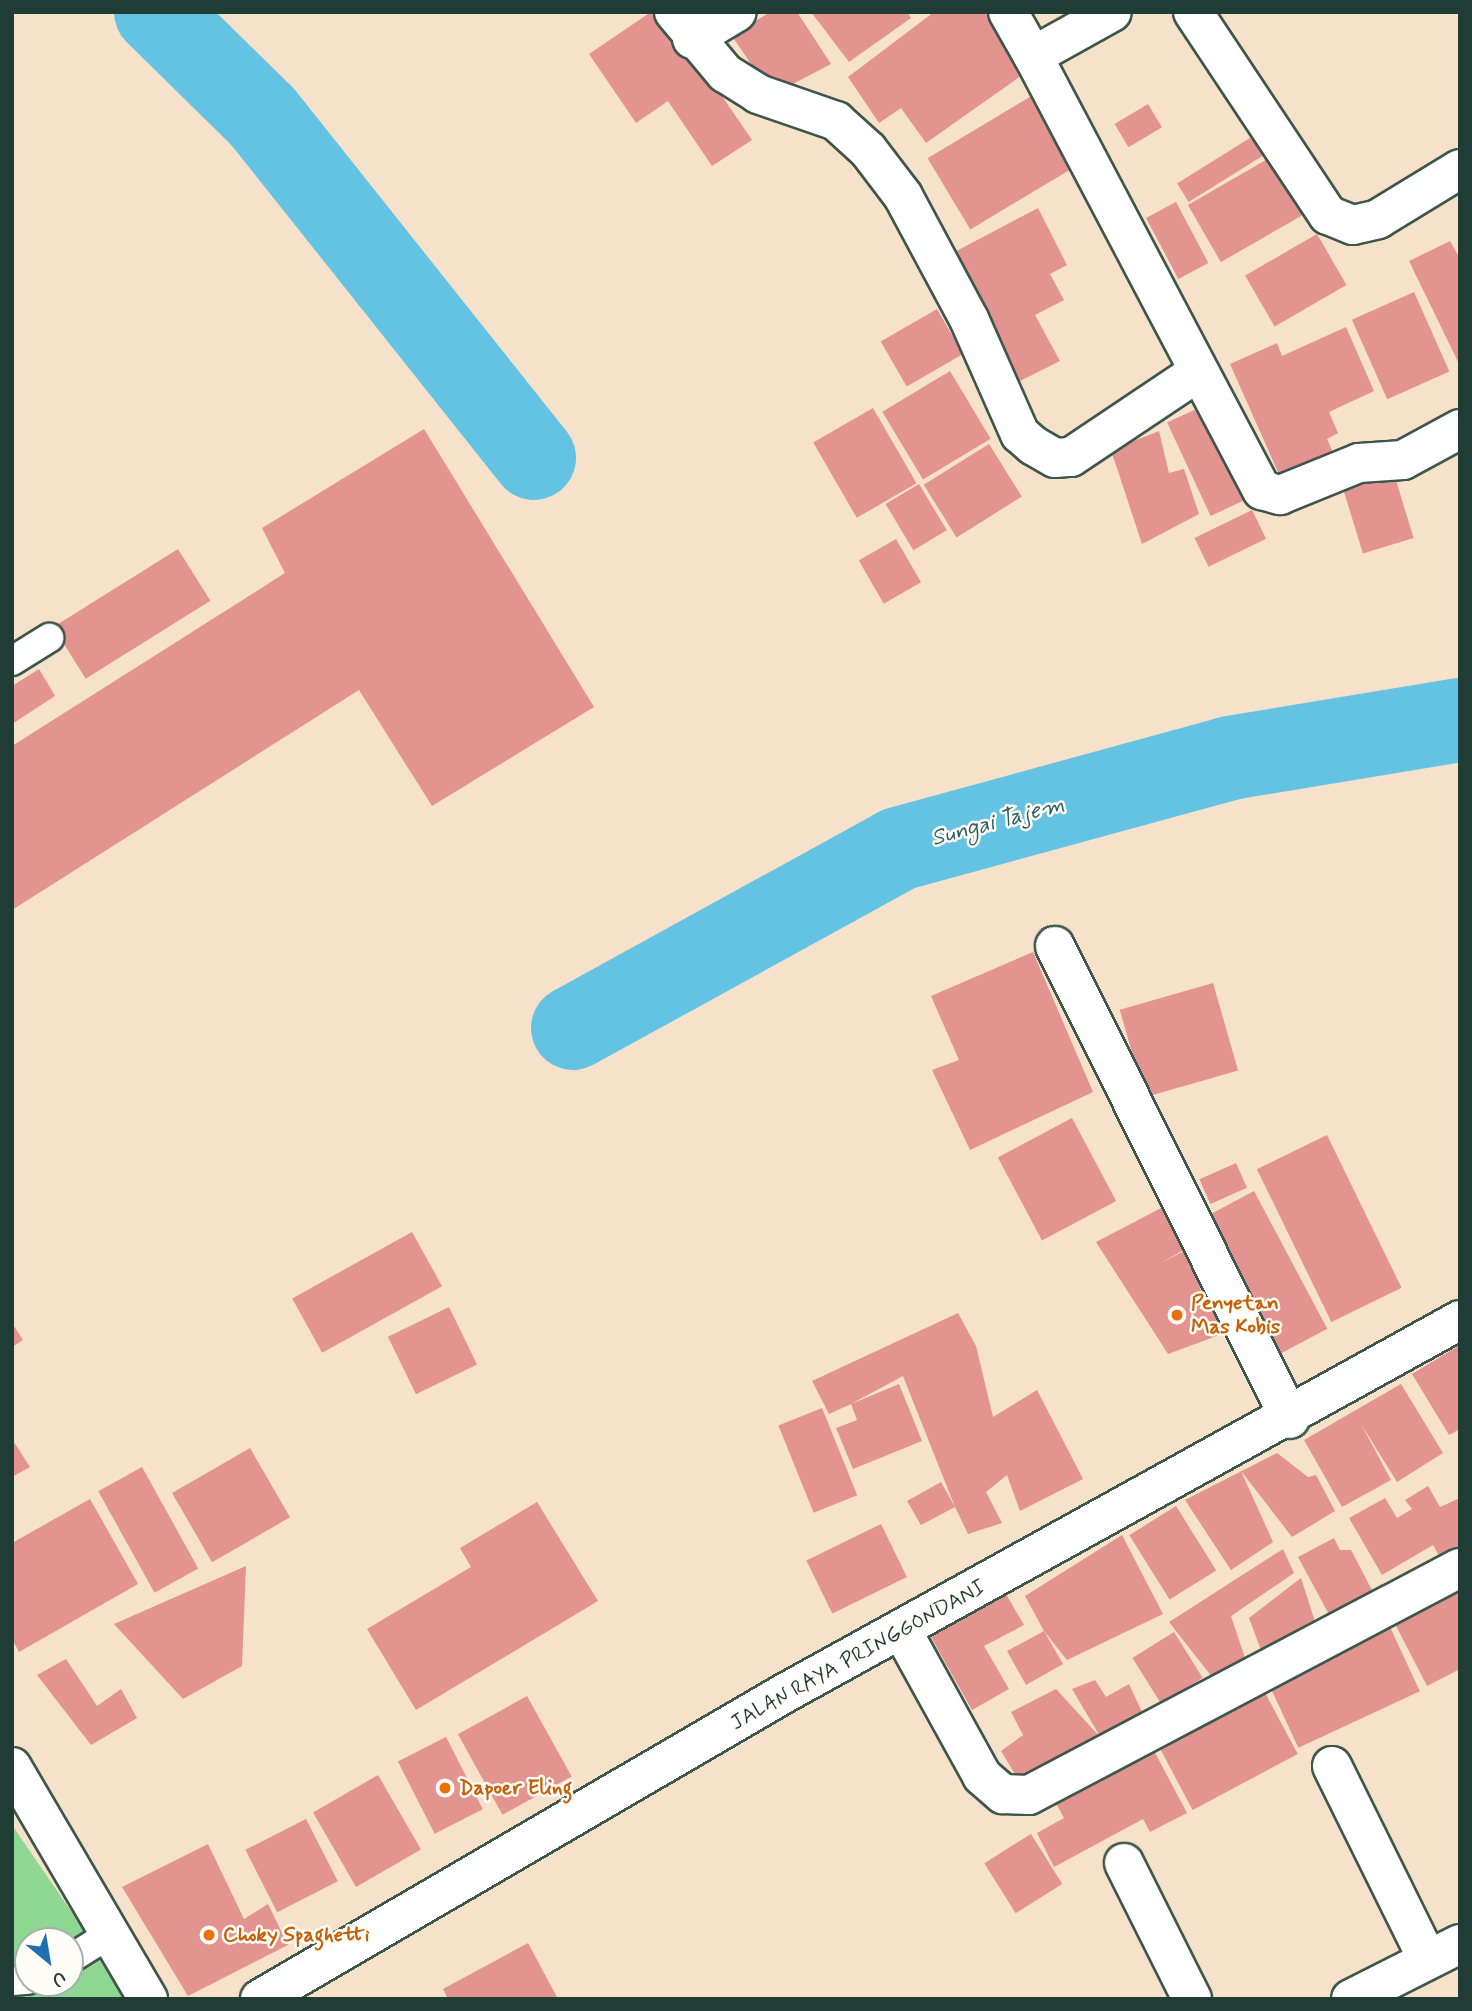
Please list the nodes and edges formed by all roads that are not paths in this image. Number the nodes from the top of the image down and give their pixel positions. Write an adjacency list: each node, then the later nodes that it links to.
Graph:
1 (737, 12): 5 (street)
2 (1008, 12): 6 (street)
3 (1112, 12): 6 (street)
4 (1193, 12): 7 (street)
5 (683, 26): 8 (street)
6 (1033, 56): 8 (street)
7 (1455, 184)
8 (1198, 372): 9 (street)
9 (1460, 429)
10 (50, 638): 11 (lane)
11 (12, 661)
12 (1055, 946): 14 (street)
13 (1460, 1320): 14 (street, JALAN RAYA PRINGGONDANI)
14 (1290, 1419): 16 (street, JALAN RAYA PRINGGONDANI)
15 (1460, 1568): 16 (street)
16 (901, 1629): 24 (street, JALAN RAYA PRINGGONDANI)
17 (1332, 1766): 22 (street)
18 (12, 1767): 20 (street)
19 (1124, 1863): 25 (street)
20 (113, 1932): 21 (lane); 23 (street)
21 (84, 1950)
22 (1444, 1952): 26 (street)
23 (148, 1999)
24 (260, 1999)
25 (1192, 1999)
26 (1351, 1999)

